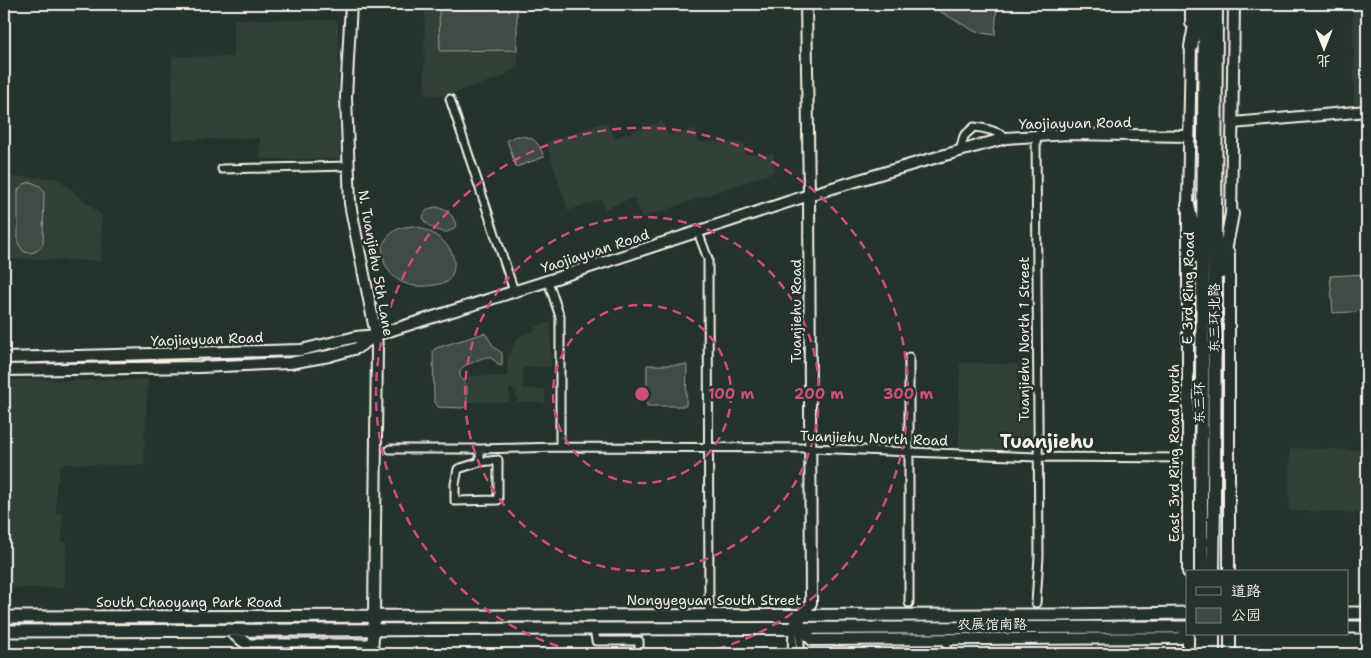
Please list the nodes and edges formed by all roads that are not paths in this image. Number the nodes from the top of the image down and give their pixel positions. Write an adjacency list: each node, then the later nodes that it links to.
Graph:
1 (351, 4): 16 (street, N. Tuanjiehu 5th Lane)
2 (806, 4): 18 (street, Tuanjiehu Road)
3 (1192, 4): 8 (street, East 3rd Ring Road North)
4 (1199, 4): 8 (highway)
5 (1205, 4): 23 (highway, E 3rd Ring Road)
6 (1216, 4): 25 (highway, E 3rd Ring Road)
7 (1234, 4): 11 (street)
8 (1191, 47): 13 (street, East 3rd Ring Road North)
9 (450, 99): 24 (street)
10 (1367, 110): 11 (street)
11 (1233, 123): 20 (street)
12 (1036, 136): 13 (street, Yaojiayuan Road); 14 (street, Yaojiayuan Road); 36 (street, Tuanjiehu North 1 Street)
13 (1188, 136): 19 (street, East 3rd Ring Road North)
14 (1008, 138): 15 (street, Yaojiayuan Road); 15 (street)
15 (960, 151): 18 (street, Yaojiayuan Road)
16 (348, 166): 17 (street); 26 (street, N. Tuanjiehu 5th Lane)
17 (222, 169)
18 (809, 195): 21 (street, Yaojiayuan Road); 32 (street, Tuanjiehu Road)
19 (1188, 205): 23 (highway); 37 (street, East 3rd Ring Road North)
20 (1232, 214): 25 (highway); 41 (street, 东三环北路)
21 (698, 232): 22 (street, Yaojiayuan Road); 31 (street)
22 (548, 281): 24 (street, Yaojiayuan Road); 30 (street)
23 (1204, 281): 39 (highway, E 3rd Ring Road)
24 (514, 291): 26 (street, Yaojiayuan Road)
25 (1215, 304): 39 (highway, 东三环)
26 (376, 335): 28 (street, Yaojiayuan Road); 29 (street); 53 (street, N. Tuanjiehu 5th Lane)
27 (909, 356): 35 (street)
28 (4, 358)
29 (4, 370)
30 (560, 447): 31 (street, Tuanjiehu North Road); 34 (street, Tuanjiehu North Road)
31 (708, 447): 32 (street, Tuanjiehu North Road); 51 (street)
32 (810, 448): 35 (street, Tuanjiehu North Road); 52 (street, Tuanjiehu Road)
33 (390, 449): 34 (street, Tuanjiehu North Road)
34 (480, 449): 38 (street)
35 (908, 452): 36 (street, Tuanjiehu North Road); 47 (street)
36 (1037, 457): 37 (street, Tuanjiehu North Road); 46 (street, Tuanjiehu North 1 Street)
37 (1187, 458): 40 (street, East 3rd Ring Road North)
38 (480, 462): 38 (street)
39 (1207, 502): 43 (highway, E 3rd Ring Road, bridge); 44 (highway, E 3rd Ring Road, bridge)
40 (1188, 542): 41 (street); 42 (street, East 3rd Ring Road North)
41 (1229, 542): 45 (street, 东三环北路)
42 (1188, 570)
43 (1201, 570)
44 (1213, 570)
45 (1229, 570)
46 (1036, 602)
47 (909, 603)
48 (1186, 613): 52 (main road, Nongyeguan South Street)
49 (1348, 613): 50 (main road)
50 (1367, 613)
51 (709, 615): 52 (main road, Nongyeguan South Street); 53 (main road, Nongyeguan South Street)
52 (801, 615): 59 (street, Tuanjiehu Road)
53 (374, 616): 54 (main road, South Chaoyang Park Road); 60 (street, N. Tuanjiehu 5th Lane)
54 (4, 618)
55 (1186, 627): 59 (main road, 农展馆南路)
56 (1348, 627): 57 (main road)
57 (1367, 627)
58 (594, 628): 59 (main road, Nongyeguan South Street); 60 (main road, Nongyeguan South Street); 73 (street)
59 (796, 628): 68 (street, 农展馆南路); 74 (street); 75 (street)
60 (376, 629): 61 (main road, South Chaoyang Park Road); 70 (street); 72 (street)
61 (229, 630): 62 (main road, South Chaoyang Park Road); 69 (main road)
62 (4, 631)
63 (1186, 635): 68 (street, 农展馆南路)
64 (1188, 636): 77 (street)
65 (1201, 636): 78 (highway)
66 (1213, 636): 79 (highway)
67 (1230, 636): 80 (street)
68 (947, 640): 76 (street)
69 (246, 643): 70 (street)
70 (372, 643): 71 (street)
71 (372, 654)
72 (379, 654)
73 (639, 654)
74 (792, 654)
75 (800, 654)
76 (947, 654)
77 (1188, 654)
78 (1201, 654)
79 (1213, 654)
80 (1230, 654)

